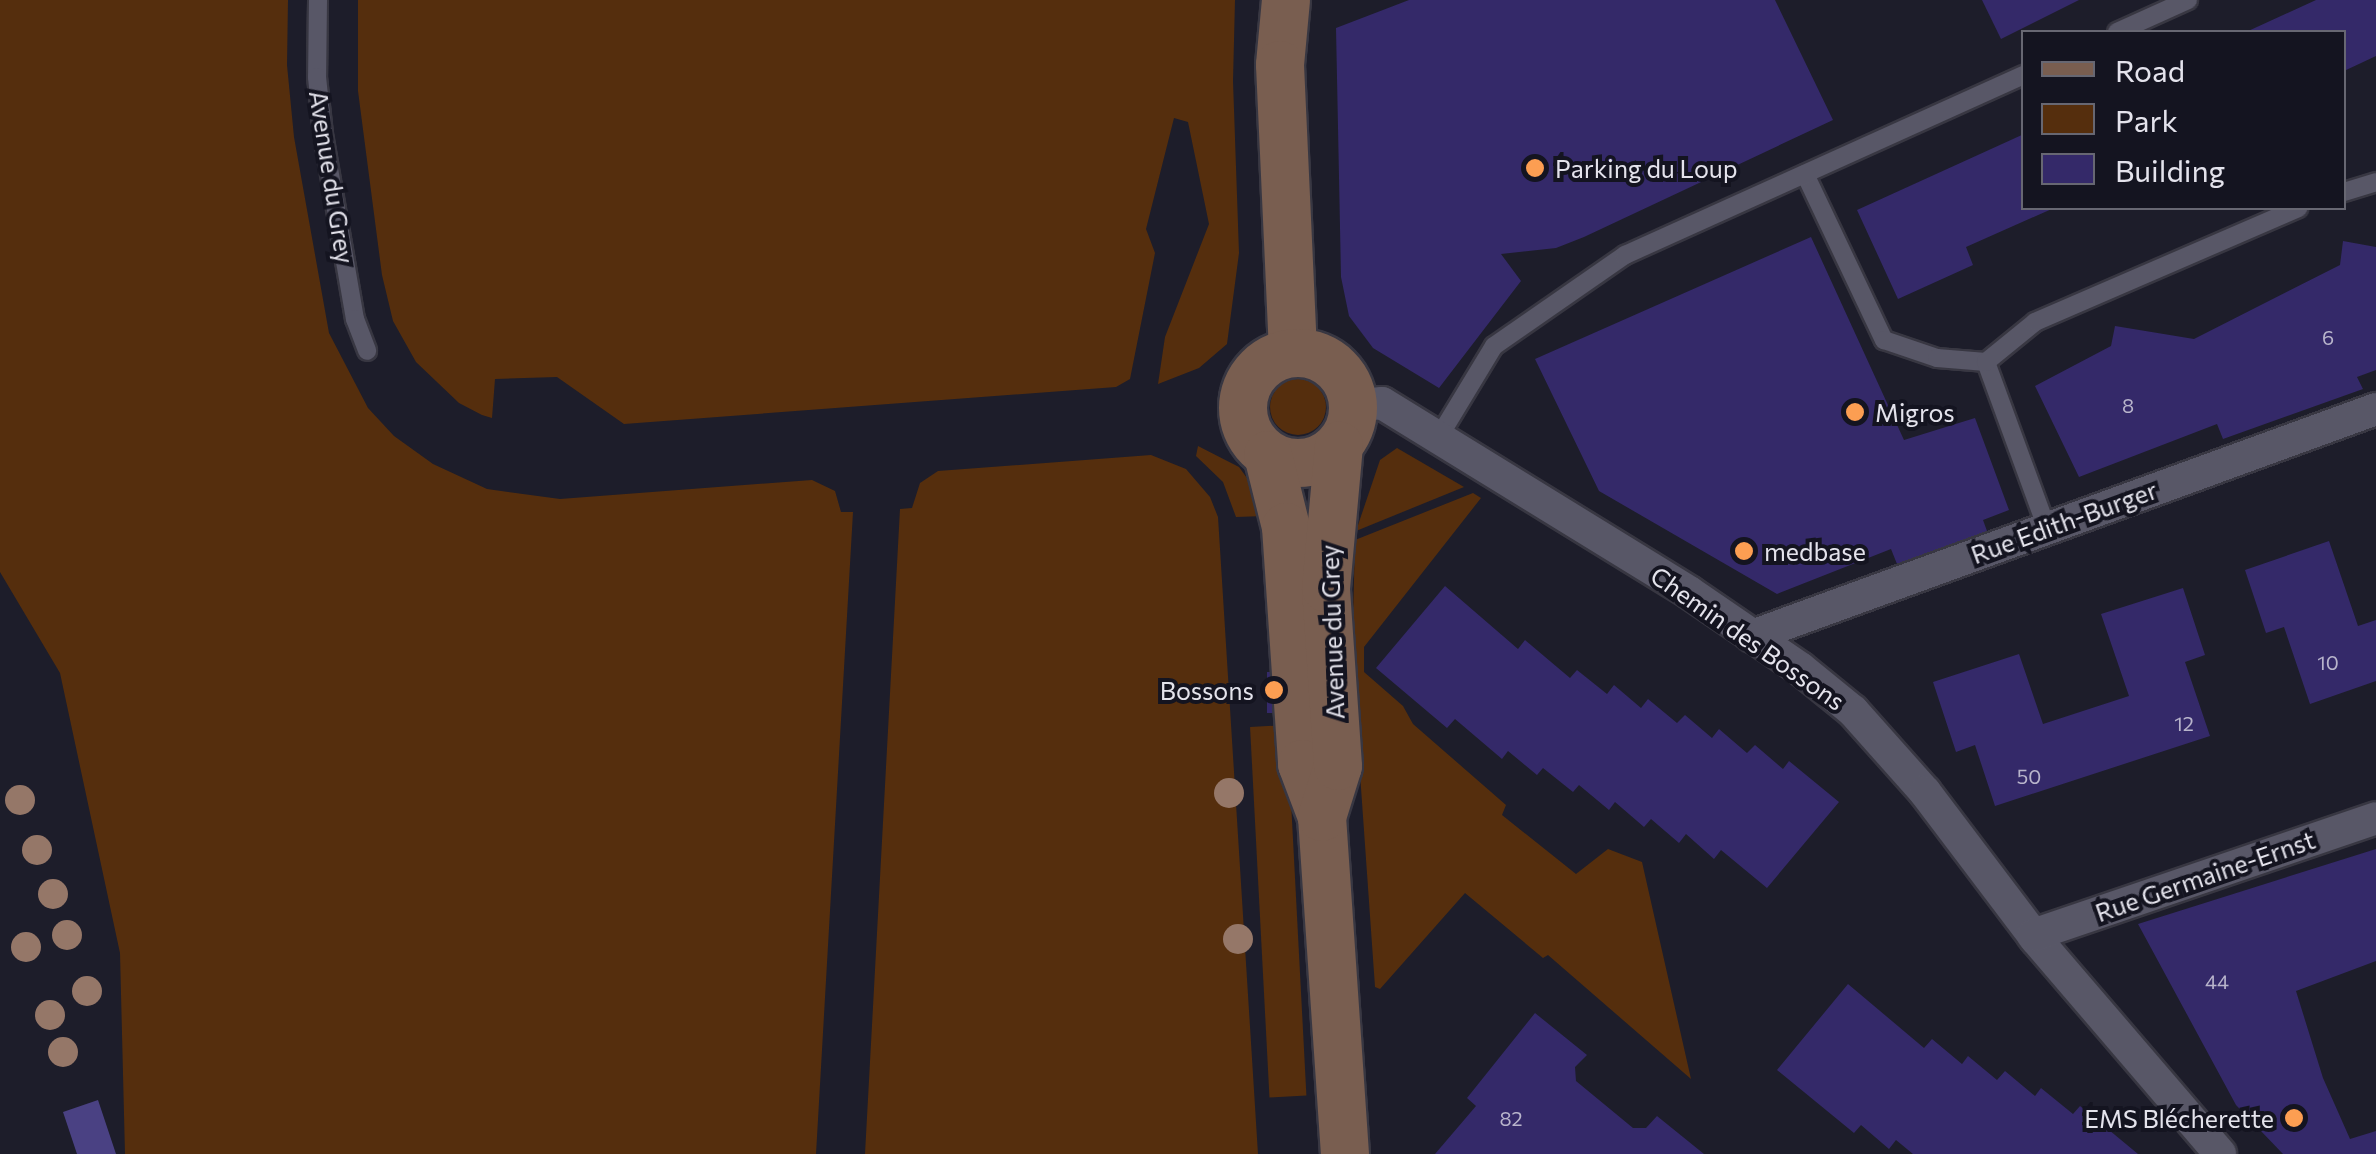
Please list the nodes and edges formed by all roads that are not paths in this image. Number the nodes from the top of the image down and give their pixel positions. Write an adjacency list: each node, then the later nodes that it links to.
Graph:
1 (318, 0): 10 (lane, Avenue du Grey)
2 (1286, 0): 11 (street)
3 (2188, 0): 4 (lane)
4 (2120, 30)
5 (2021, 75): 6 (lane)
6 (1805, 174): 12 (lane); 15 (lane)
7 (2376, 182): 8 (lane)
8 (2346, 191)
9 (2293, 210): 12 (lane)
10 (367, 351)
11 (1293, 353): 14 (street); 16 (street)
12 (1986, 362): 17 (lane)
13 (2376, 409): 17 (street, Rue Edith-Burger)
14 (1346, 426): 15 (street, Chemin des Bossons); 16 (street); 19 (street, Avenue du Grey)
15 (1437, 440): 18 (street, Chemin des Bossons)
16 (1268, 455): 19 (street, Avenue du Grey)
17 (2047, 528): 18 (street, Rue Edith-Burger)
18 (1752, 636): 21 (street, Chemin des Bossons)
19 (1322, 817): 22 (street, Avenue du Grey)
20 (2376, 818): 21 (street, Rue Germaine-Ernst)
21 (2033, 935): 23 (street, Chemin des Bossons)
22 (1345, 1154)
23 (2220, 1154)

